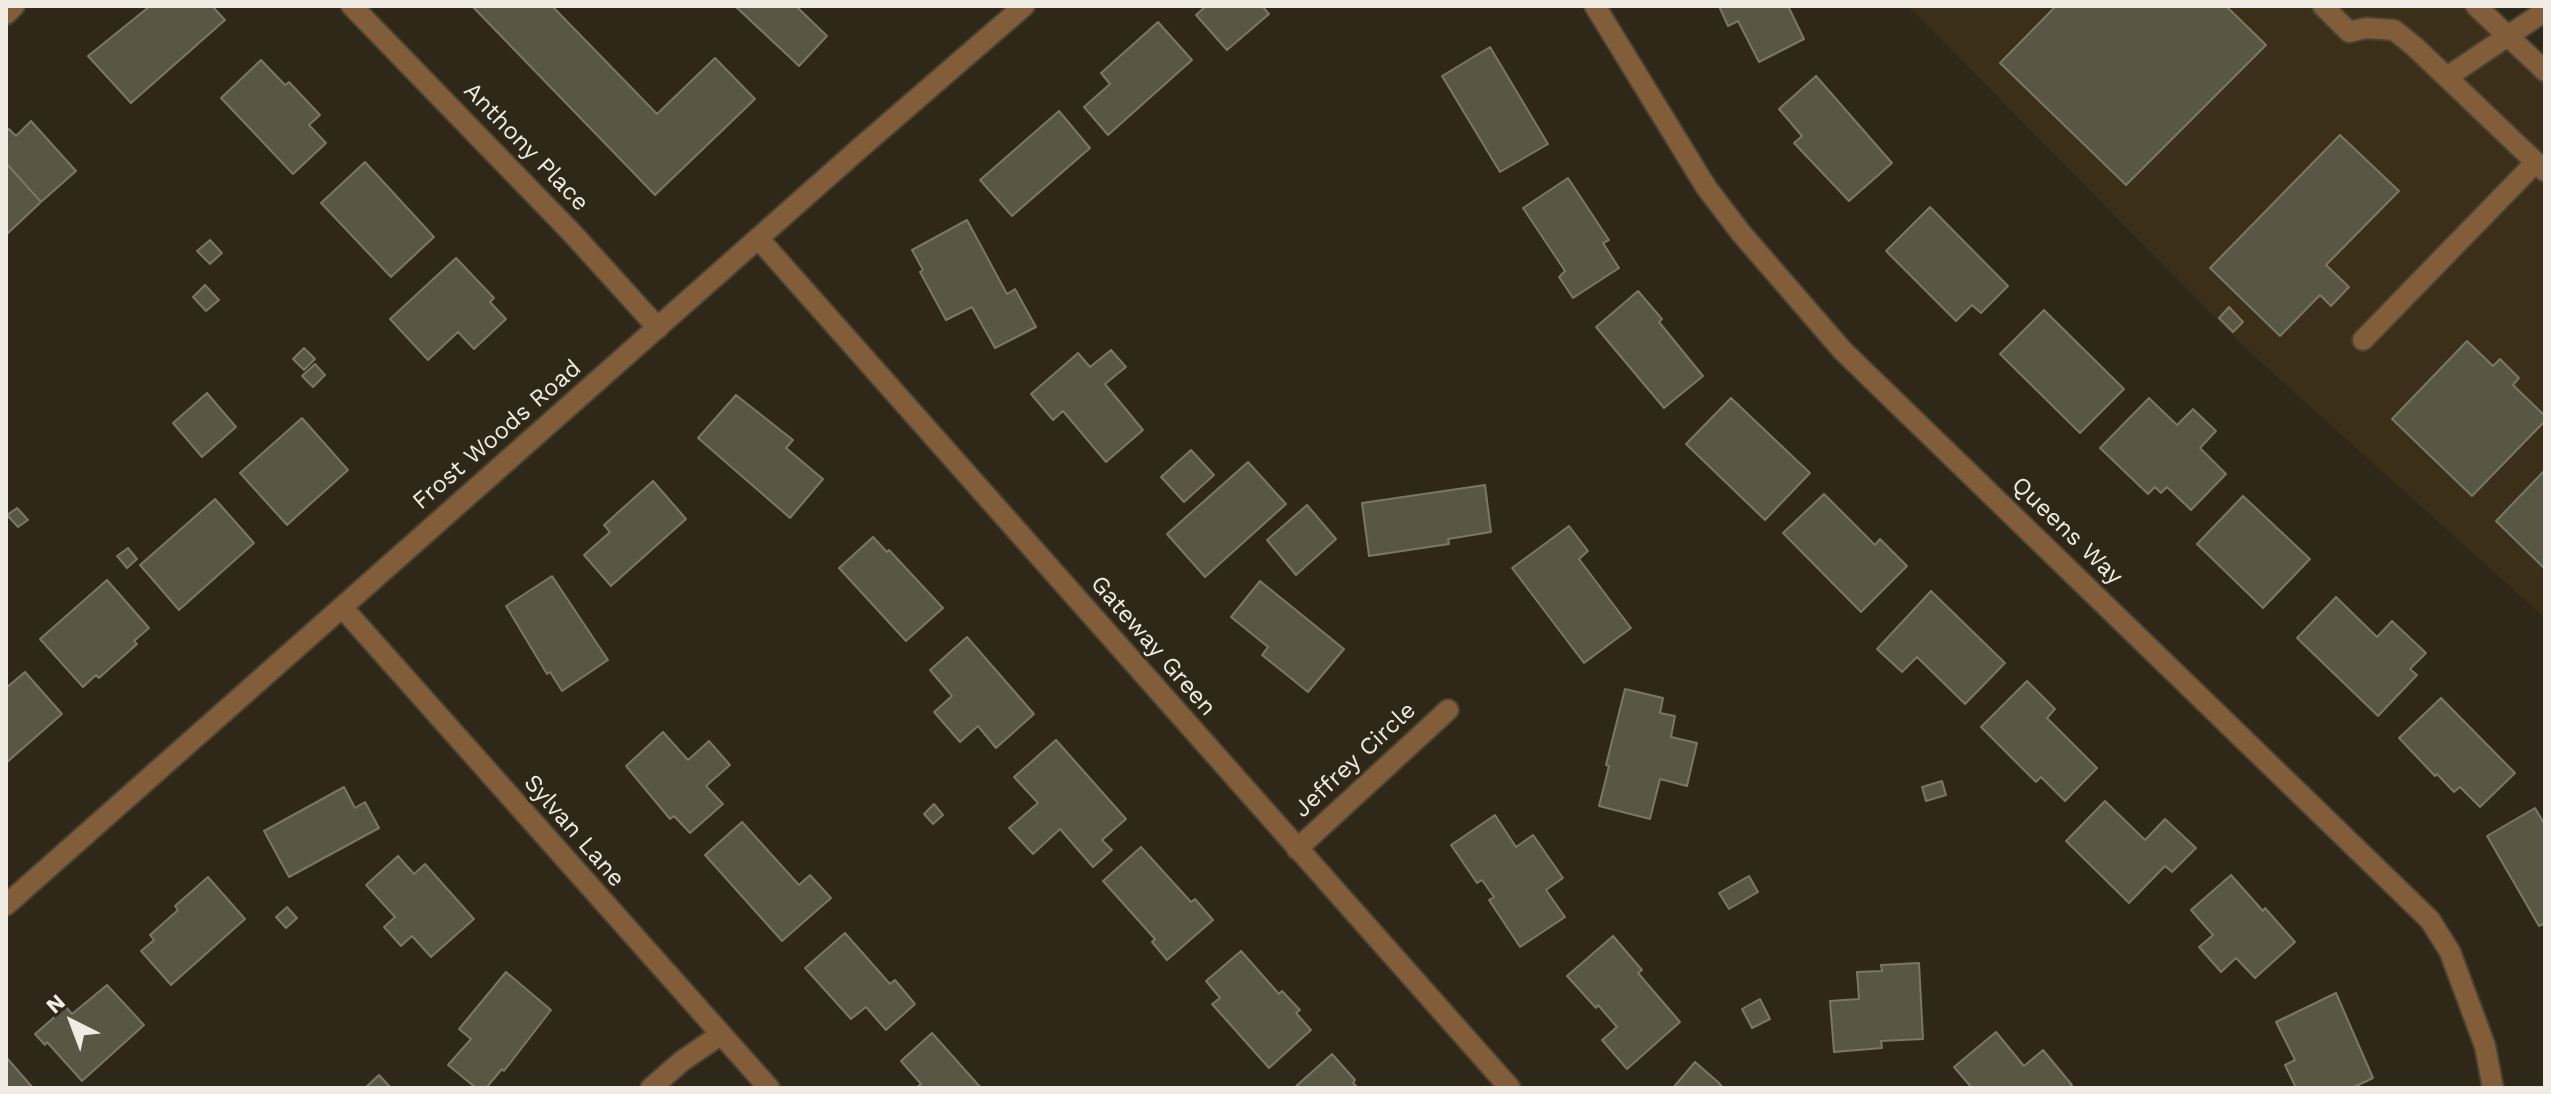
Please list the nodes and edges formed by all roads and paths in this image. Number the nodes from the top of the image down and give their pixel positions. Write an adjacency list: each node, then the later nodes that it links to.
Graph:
1 (14, 6): 8 (street)
2 (352, 6): 14 (street, Anthony Place)
3 (1024, 6): 13 (street, Frost Woods Road)
4 (1595, 6): 24 (street, Queens Way)
5 (2323, 6): 11 (street)
6 (2476, 6): 9 (street)
7 (2545, 11): 9 (street)
8 (6, 14)
9 (2507, 37): 10 (street); 11 (street)
10 (2545, 71)
11 (2447, 77): 12 (street)
12 (2540, 167): 15 (street)
13 (758, 238): 14 (street, Frost Woods Road); 18 (street, Gateway Green)
14 (658, 328): 16 (street, Frost Woods Road)
15 (2363, 340)
16 (342, 607): 19 (street, Frost Woods Road); 20 (street, Sylvan Lane)
17 (1448, 710): 18 (street, Jeffrey Circle)
18 (1297, 849): 23 (street, Gateway Green)
19 (6, 905)
20 (720, 1035): 21 (street); 22 (street, Sylvan Lane)
21 (651, 1088)
22 (769, 1088)
23 (1510, 1088)
24 (2493, 1088)

